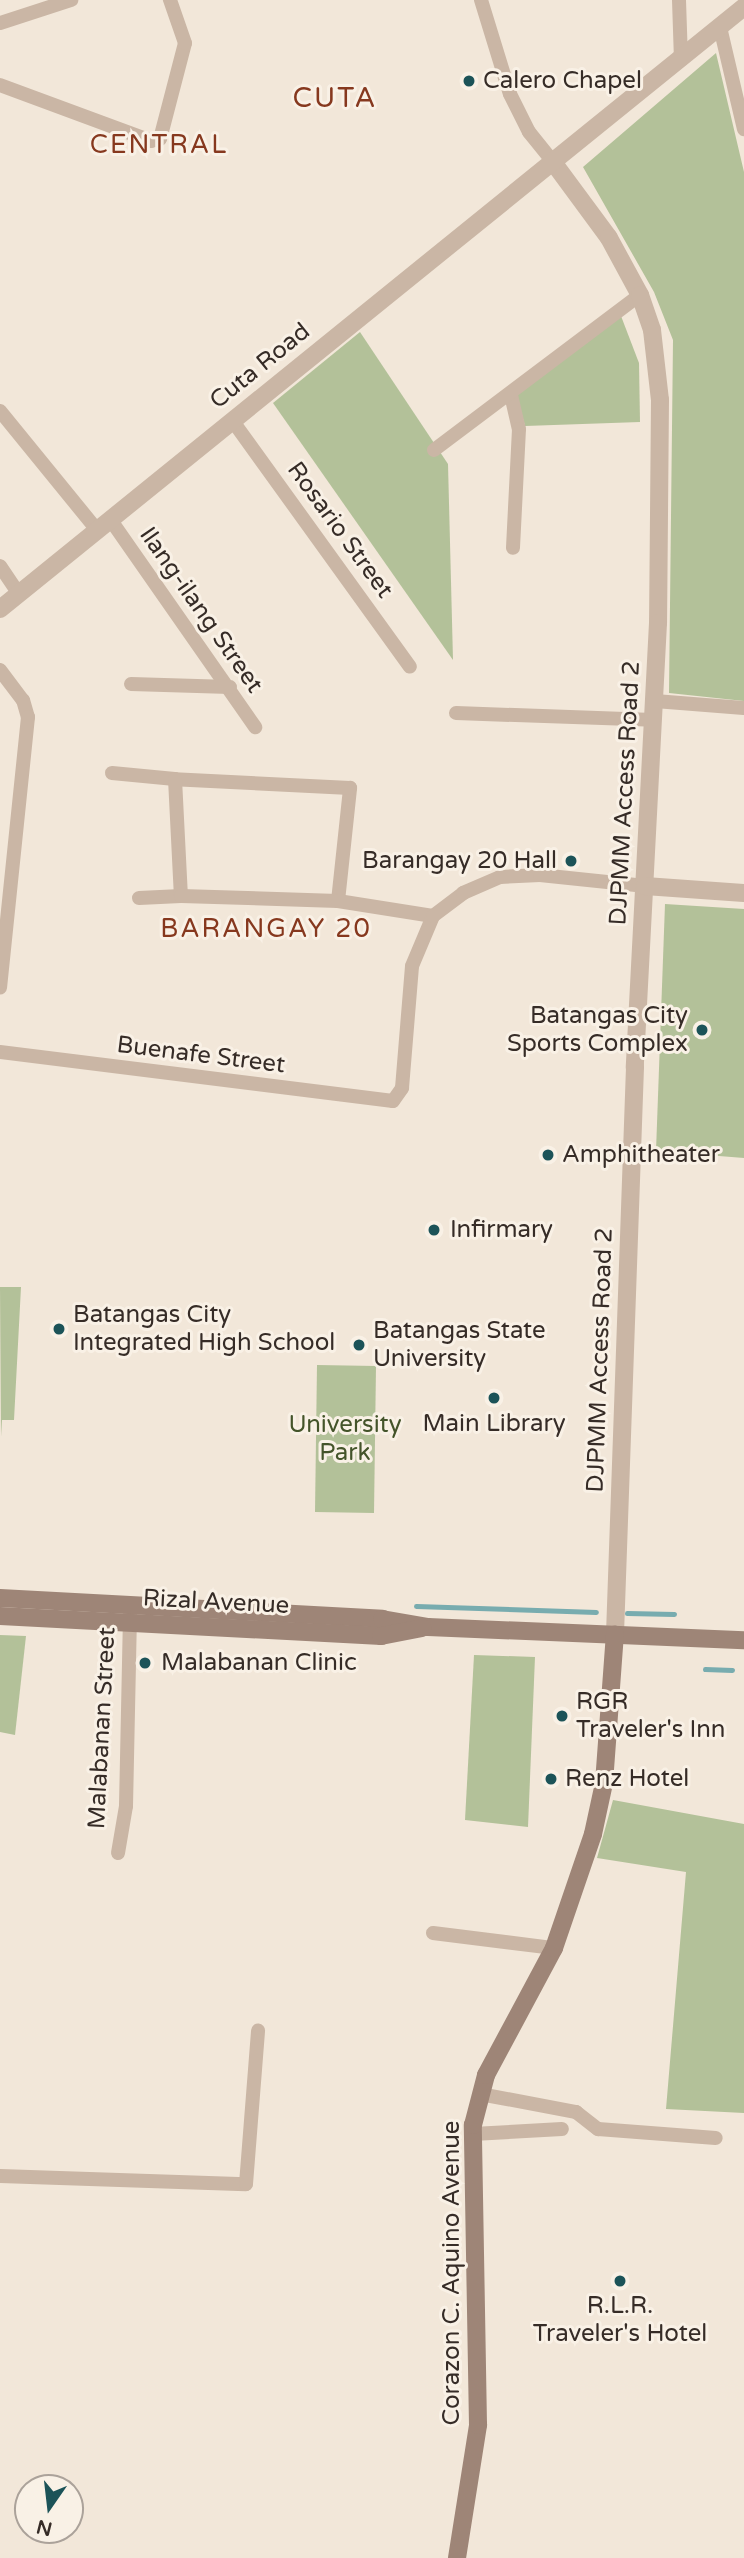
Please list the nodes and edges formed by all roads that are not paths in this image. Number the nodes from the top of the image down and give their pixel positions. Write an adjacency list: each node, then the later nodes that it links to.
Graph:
1 (71, 0): 6 (street)
2 (170, 0): 9 (street)
3 (482, 0): 11 (street, DJPMM Access Road 2)
4 (679, 0): 8 (street)
5 (744, 7): 7 (street, Cuta Road)
6 (0, 23)
7 (720, 27): 8 (street, Cuta Road); 10 (street)
8 (681, 60): 11 (street, Cuta Road)
9 (0, 85)
10 (744, 129)
11 (553, 162): 12 (street, DJPMM Access Road 2); 15 (street, Cuta Road)
12 (640, 295): 13 (street); 26 (street, DJPMM Access Road 2)
13 (511, 394): 16 (street); 18 (street)
14 (0, 411): 17 (street, Ilang-ilang Street)
15 (232, 420): 17 (street, Cuta Road); 22 (street, Rosario Street)
16 (433, 450)
17 (103, 525): 20 (street, Cuta Road); 25 (street, Ilang-ilang Street)
18 (513, 548)
19 (0, 566): 20 (street)
20 (19, 594): 21 (street, Cuta Road)
21 (0, 609)
22 (410, 667)
23 (0, 670): 39 (street)
24 (131, 684): 25 (street)
25 (230, 687): 30 (street, Ilang-ilang Street)
26 (654, 701): 27 (street); 29 (street, DJPMM Access Road 2)
27 (744, 708)
28 (456, 713): 29 (street)
29 (653, 720): 33 (street, DJPMM Access Road 2)
30 (255, 727)
31 (112, 772): 32 (street)
32 (175, 779): 35 (street); 37 (street)
33 (645, 886): 34 (street); 38 (street); 44 (street, DJPMM Access Road 2)
34 (744, 893)
35 (181, 896): 36 (street); 37 (street)
36 (139, 898)
37 (338, 901): 38 (street)
38 (433, 916): 40 (street, Buenafe Street)
39 (0, 988)
40 (0, 1052)
41 (0, 1598): 42 (main road, Rizal Avenue)
42 (130, 1613): 43 (main road, Rizal Avenue); 44 (main road, Rizal Avenue); 46 (street, Malabanan Street)
43 (0, 1616)
44 (615, 1634): 45 (main road, Rizal Avenue); 48 (main road, Corazon C. Aquino Avenue)
45 (744, 1640)
46 (118, 1853)
47 (433, 1933): 48 (street)
48 (554, 1948): 50 (main road, Corazon C. Aquino Avenue)
49 (258, 2030): 54 (street)
50 (480, 2094): 52 (main road, Corazon C. Aquino Avenue); 53 (street)
51 (562, 2129): 52 (street)
52 (472, 2134): 55 (main road, Corazon C. Aquino Avenue)
53 (716, 2138)
54 (0, 2176)
55 (457, 2558)

